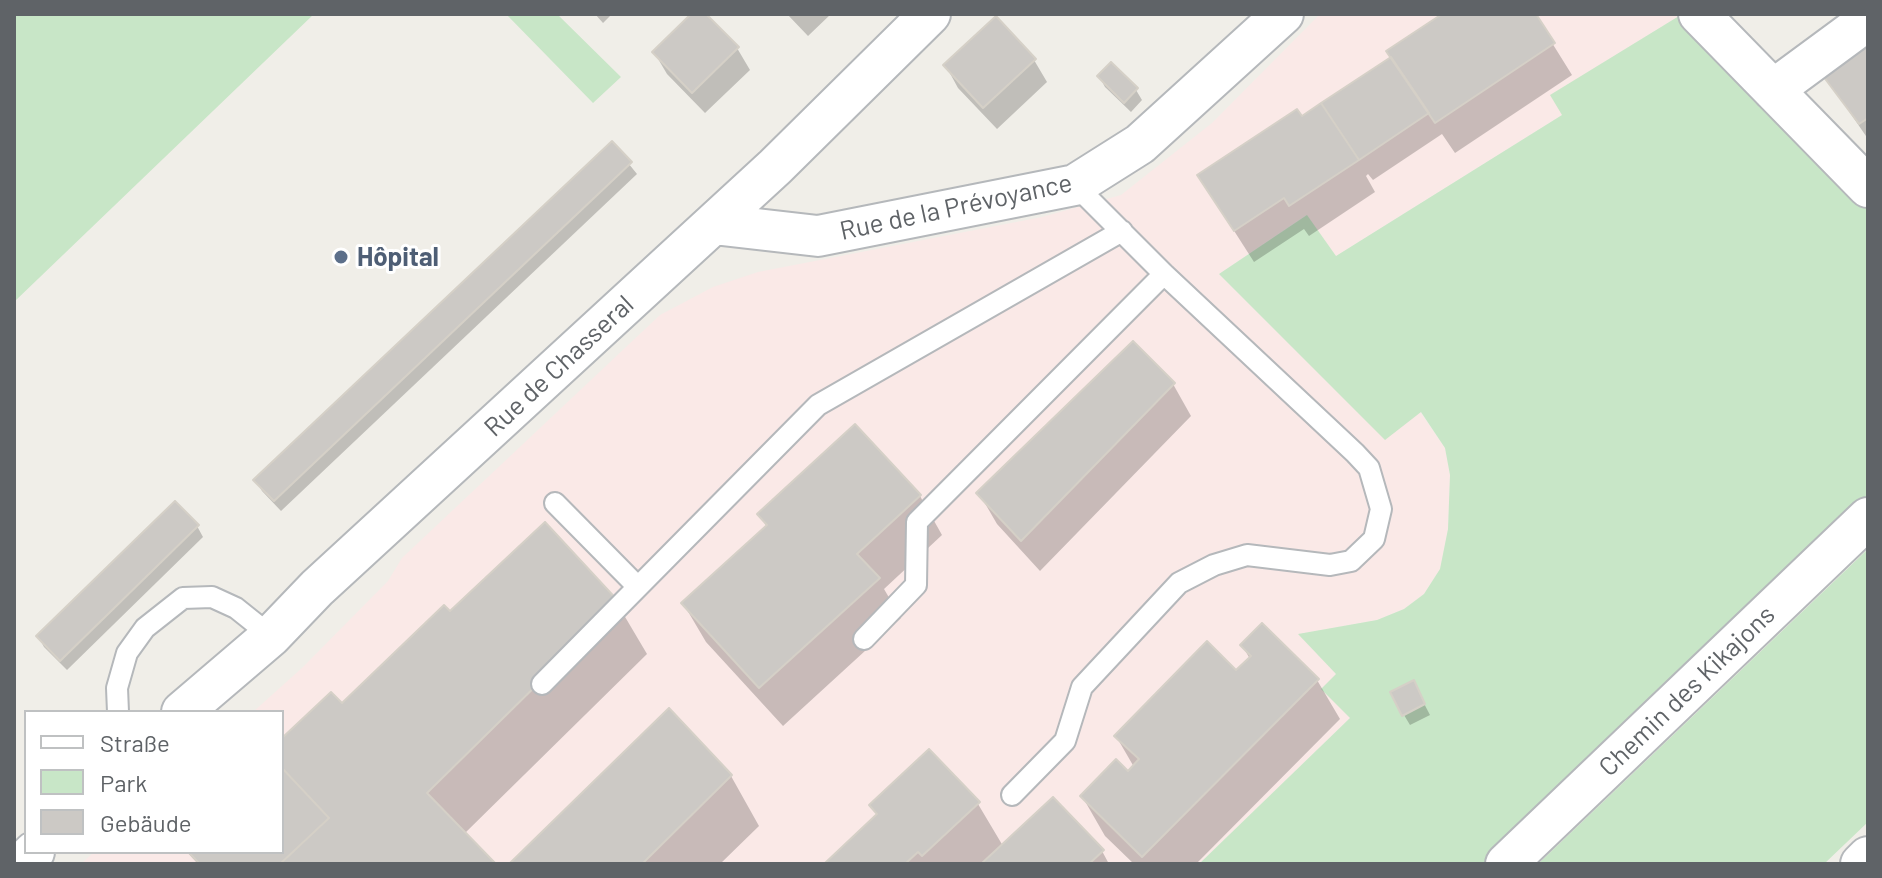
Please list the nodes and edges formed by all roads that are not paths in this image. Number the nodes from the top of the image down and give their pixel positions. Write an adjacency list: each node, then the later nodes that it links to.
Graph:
1 (930, 14): 8 (street, Rue de Chasseral)
2 (1283, 14): 6 (street, Rue de la Prévoyance)
3 (1699, 14): 5 (street)
4 (1868, 20): 5 (street)
5 (1773, 90): 7 (street)
6 (1075, 185): 8 (street, Rue de la Prévoyance); 9 (lane)
7 (1868, 187)
8 (713, 224): 14 (street, Rue de Chasseral)
9 (1122, 231): 10 (lane); 13 (lane)
10 (1164, 274): 15 (lane); 19 (lane)
11 (555, 503): 13 (lane)
12 (1865, 521): 21 (street, Chemin des Kikajons)
13 (638, 587): 16 (lane)
14 (271, 636): 17 (lane); 18 (street, Rue de Chasseral)
15 (864, 639)
16 (542, 684)
17 (118, 710)
18 (184, 710)
19 (1012, 795)
20 (1868, 857): 22 (street)
21 (1506, 864)
22 (1861, 864)

